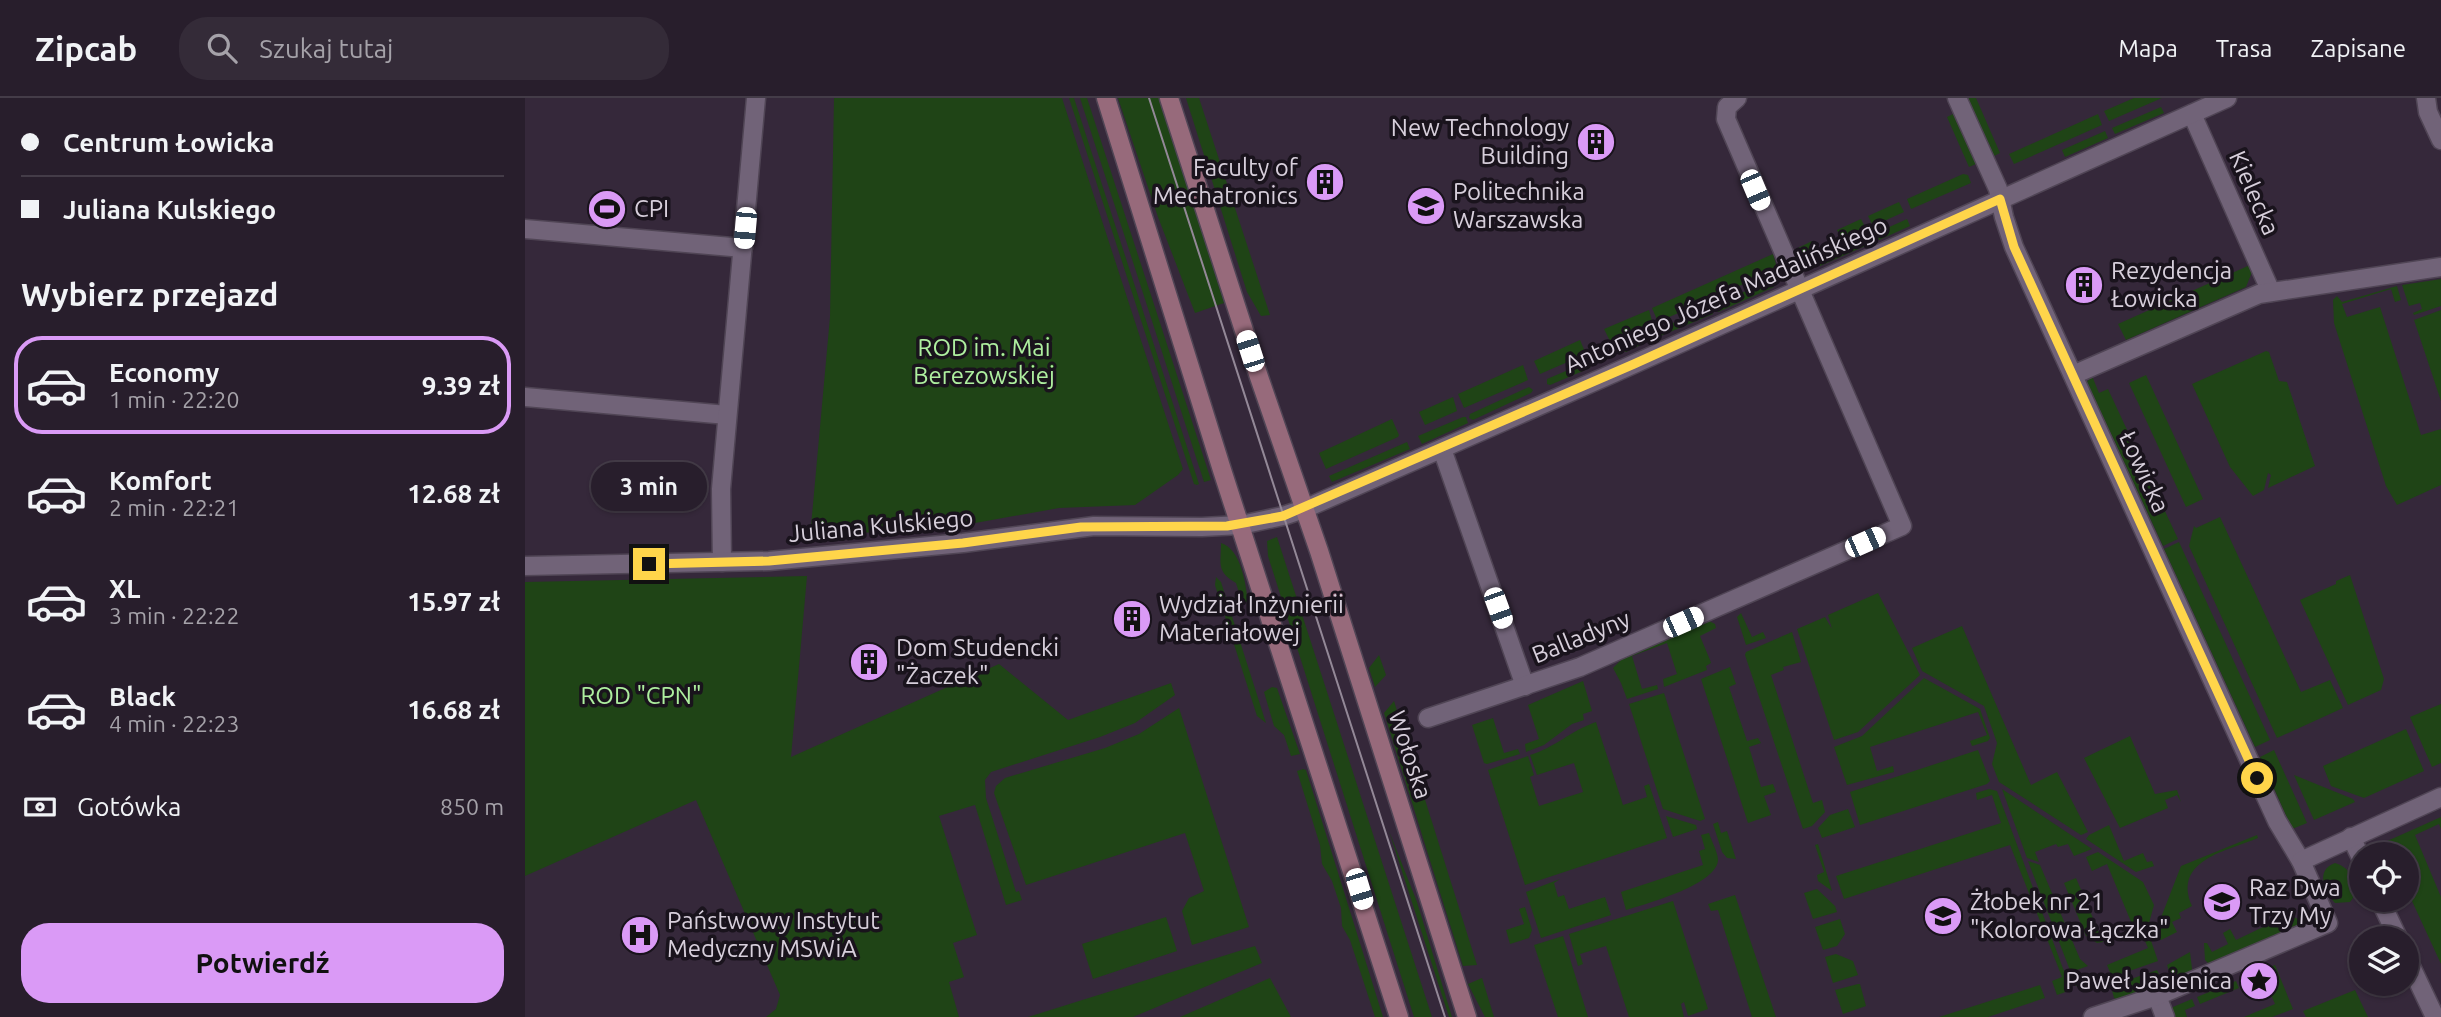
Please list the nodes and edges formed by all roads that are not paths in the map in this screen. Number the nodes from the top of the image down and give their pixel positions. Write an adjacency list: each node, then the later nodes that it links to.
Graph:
1 (756, 98): 12 (street)
2 (1106, 98): 21 (main road)
3 (1169, 98): 20 (main road, Wołoska)
4 (1737, 98): 14 (street)
5 (1957, 98): 10 (street, Łowicka)
6 (2227, 98): 8 (street, Antoniego Józefa Madalińskiego)
7 (2426, 98): 9 (street)
8 (2196, 107): 10 (street, Antoniego Józefa Madalińskiego); 15 (street, Kielecka)
9 (2441, 140)
10 (2000, 199): 14 (street, Antoniego Józefa Madalińskiego); 16 (street, Łowicka)
11 (525, 229): 12 (street)
12 (743, 248): 18 (street)
13 (2441, 267): 15 (street)
14 (1799, 289): 19 (street, Antoniego Józefa Madalińskiego); 24 (street, Balladyny)
15 (2271, 292): 16 (street)
16 (2073, 375): 29 (street, Łowicka)
17 (525, 397): 18 (street)
18 (727, 415): 22 (street)
19 (1442, 449): 20 (street, Antoniego Józefa Madalińskiego); 24 (street)
20 (1304, 509): 21 (street, Antoniego Józefa Madalińskiego); 33 (main road, Wołoska)
21 (1241, 525): 22 (street, Juliana Kulskiego); 32 (main road)
22 (722, 562): 23 (street, Juliana Kulskiego)
23 (525, 566)
24 (1525, 686): 25 (street, Balladyny)
25 (1428, 718)
26 (2441, 797): 27 (street)
27 (2351, 837): 28 (street); 29 (street)
28 (2353, 842)
29 (2301, 861): 31 (street, Łowicka)
30 (2419, 983): 36 (street)
31 (2157, 996): 34 (street); 35 (street)
32 (1399, 1017)
33 (1467, 1017)
34 (2092, 1017)
35 (2165, 1017)
36 (2435, 1017)

